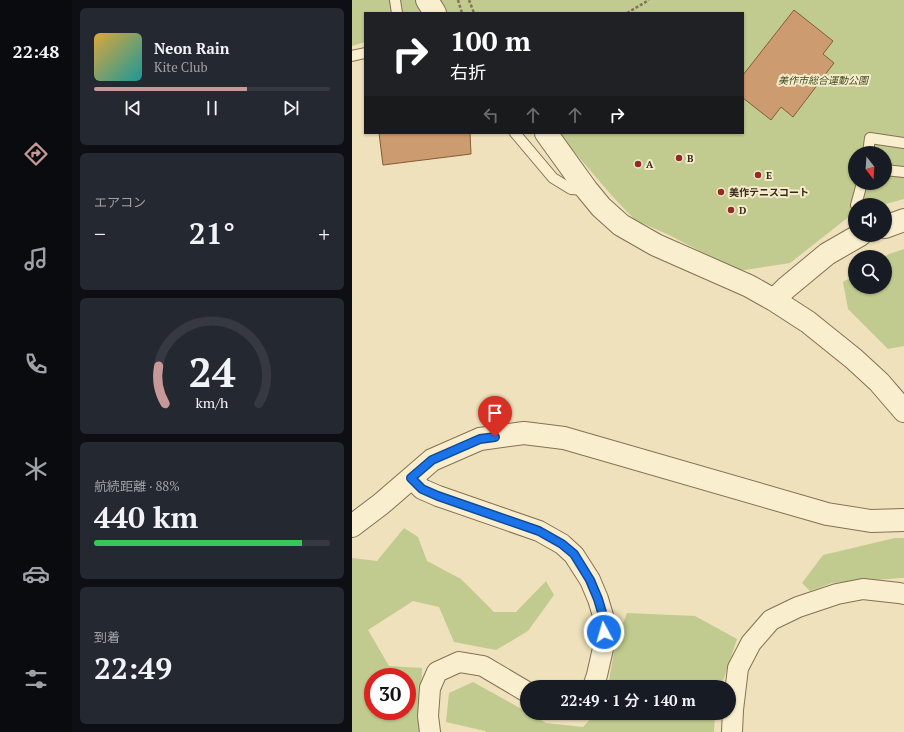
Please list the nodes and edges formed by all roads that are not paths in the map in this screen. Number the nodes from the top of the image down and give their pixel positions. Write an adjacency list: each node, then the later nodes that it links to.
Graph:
1 (395, 0): 3 (lane)
2 (427, 0): 4 (street)
3 (397, 12)
4 (434, 12)
5 (364, 53): 6 (lane)
6 (352, 56)
7 (516, 134): 13 (lane)
8 (547, 134): 13 (street)
9 (904, 143): 10 (lane)
10 (869, 146)
11 (892, 171): 12 (lane)
12 (904, 172)
13 (587, 190): 17 (street)
14 (904, 220): 15 (street)
15 (892, 224)
16 (848, 242): 17 (street)
17 (774, 300): 18 (street)
18 (904, 411)
19 (411, 478): 20 (street); 21 (street); 23 (street)
20 (904, 520)
21 (352, 526)
22 (904, 594): 26 (street)
23 (595, 680)
24 (520, 688): 25 (street)
25 (430, 732)
26 (732, 732)

